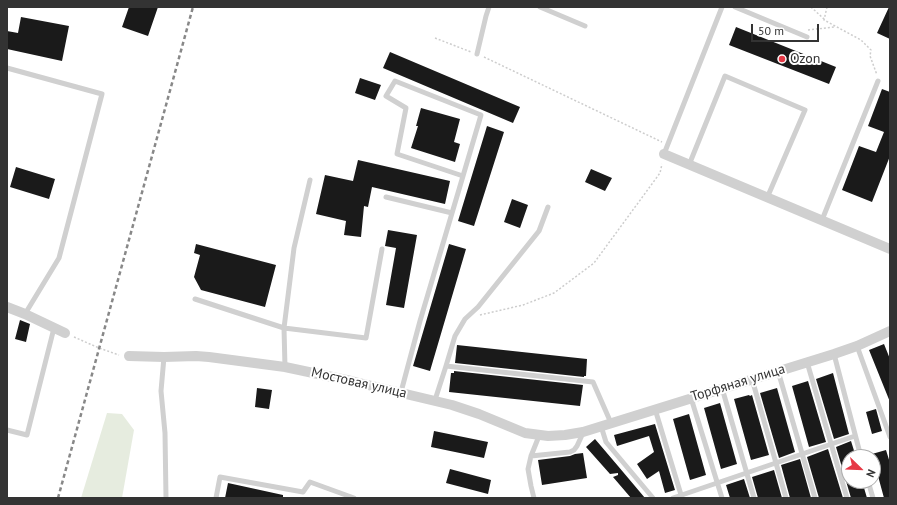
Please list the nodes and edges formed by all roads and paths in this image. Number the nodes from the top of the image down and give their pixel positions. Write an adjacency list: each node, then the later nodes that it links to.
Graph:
1 (489, 7): 13 (lane)
2 (540, 7): 8 (lane)
3 (722, 7): 16 (lane)
4 (735, 7): 11 (lane)
5 (811, 7): 7 (path)
6 (827, 7): 7 (path)
7 (824, 20): 9 (path)
8 (585, 26)
9 (836, 26): 10 (path); 15 (path)
10 (809, 30)
11 (807, 37)
12 (435, 38): 13 (path)
13 (477, 54): 16 (path)
14 (7, 68): 29 (lane)
15 (878, 81): 24 (lane)
16 (665, 149): 17 (street); 30 (path)
17 (689, 165): 21 (street); 21 (lane)
18 (463, 176): 18 (lane); 23 (lane)
19 (310, 180): 32 (lane)
20 (386, 197): 23 (lane)
21 (767, 198): 24 (street)
22 (548, 207): 30 (lane)
23 (452, 214): 45 (lane)
24 (822, 220): 26 (street)
25 (382, 249): 32 (lane)
26 (890, 249)
27 (196, 299): 32 (lane)
28 (7, 307): 29 (street)
29 (25, 314): 31 (street)
30 (465, 319): 40 (lane)
31 (54, 328): 34 (street); 50 (lane)
32 (284, 328): 41 (lane)
33 (890, 331): 35 (street, Торфяная улица)
34 (65, 333): 37 (path)
35 (856, 346): 36 (street, Торфяная улица); 54 (lane)
36 (834, 354): 39 (street, Торфяная улица); 53 (lane)
37 (129, 356): 38 (street, Мостовая улица)
38 (164, 357): 41 (street, Мостовая улица); 63 (lane)
39 (807, 362): 42 (street, Торфяная улица); 55 (lane)
40 (446, 366): 47 (lane); 49 (lane)
41 (285, 367): 45 (street, Мостовая улица)
42 (778, 371): 43 (street, Торфяная улица); 57 (lane)
43 (752, 379): 44 (street, Торфяная улица); 59 (lane)
44 (722, 388): 46 (street, Торфяная улица); 60 (lane)
45 (401, 392): 47 (street, Мостовая улица)
46 (691, 398): 48 (street, Торфяная улица); 61 (lane)
47 (435, 400): 52 (street, Мостовая улица)
48 (655, 409): 49 (street, Торфяная улица); 62 (lane)
49 (606, 424): 51 (street, Торфяная улица); 67 (lane)
50 (7, 430)
51 (583, 432): 52 (street, Мостовая улица); 58 (lane)
52 (539, 436): 58 (lane)
53 (855, 436): 55 (lane); 56 (lane)
54 (890, 437)
55 (831, 445): 57 (lane); 73 (lane)
56 (859, 449)
57 (802, 454): 59 (lane); 72 (lane)
58 (531, 456): 66 (lane)
59 (776, 463): 60 (lane); 71 (lane)
60 (747, 473): 61 (lane); 70 (lane)
61 (717, 483): 62 (lane); 69 (lane)
62 (681, 497): 68 (lane)
63 (166, 498)
64 (216, 498): 65 (lane)
65 (354, 498)
66 (534, 498)
67 (653, 498)
68 (673, 498)
69 (722, 498)
70 (754, 498)
71 (786, 498)
72 (814, 498)
73 (847, 498)

